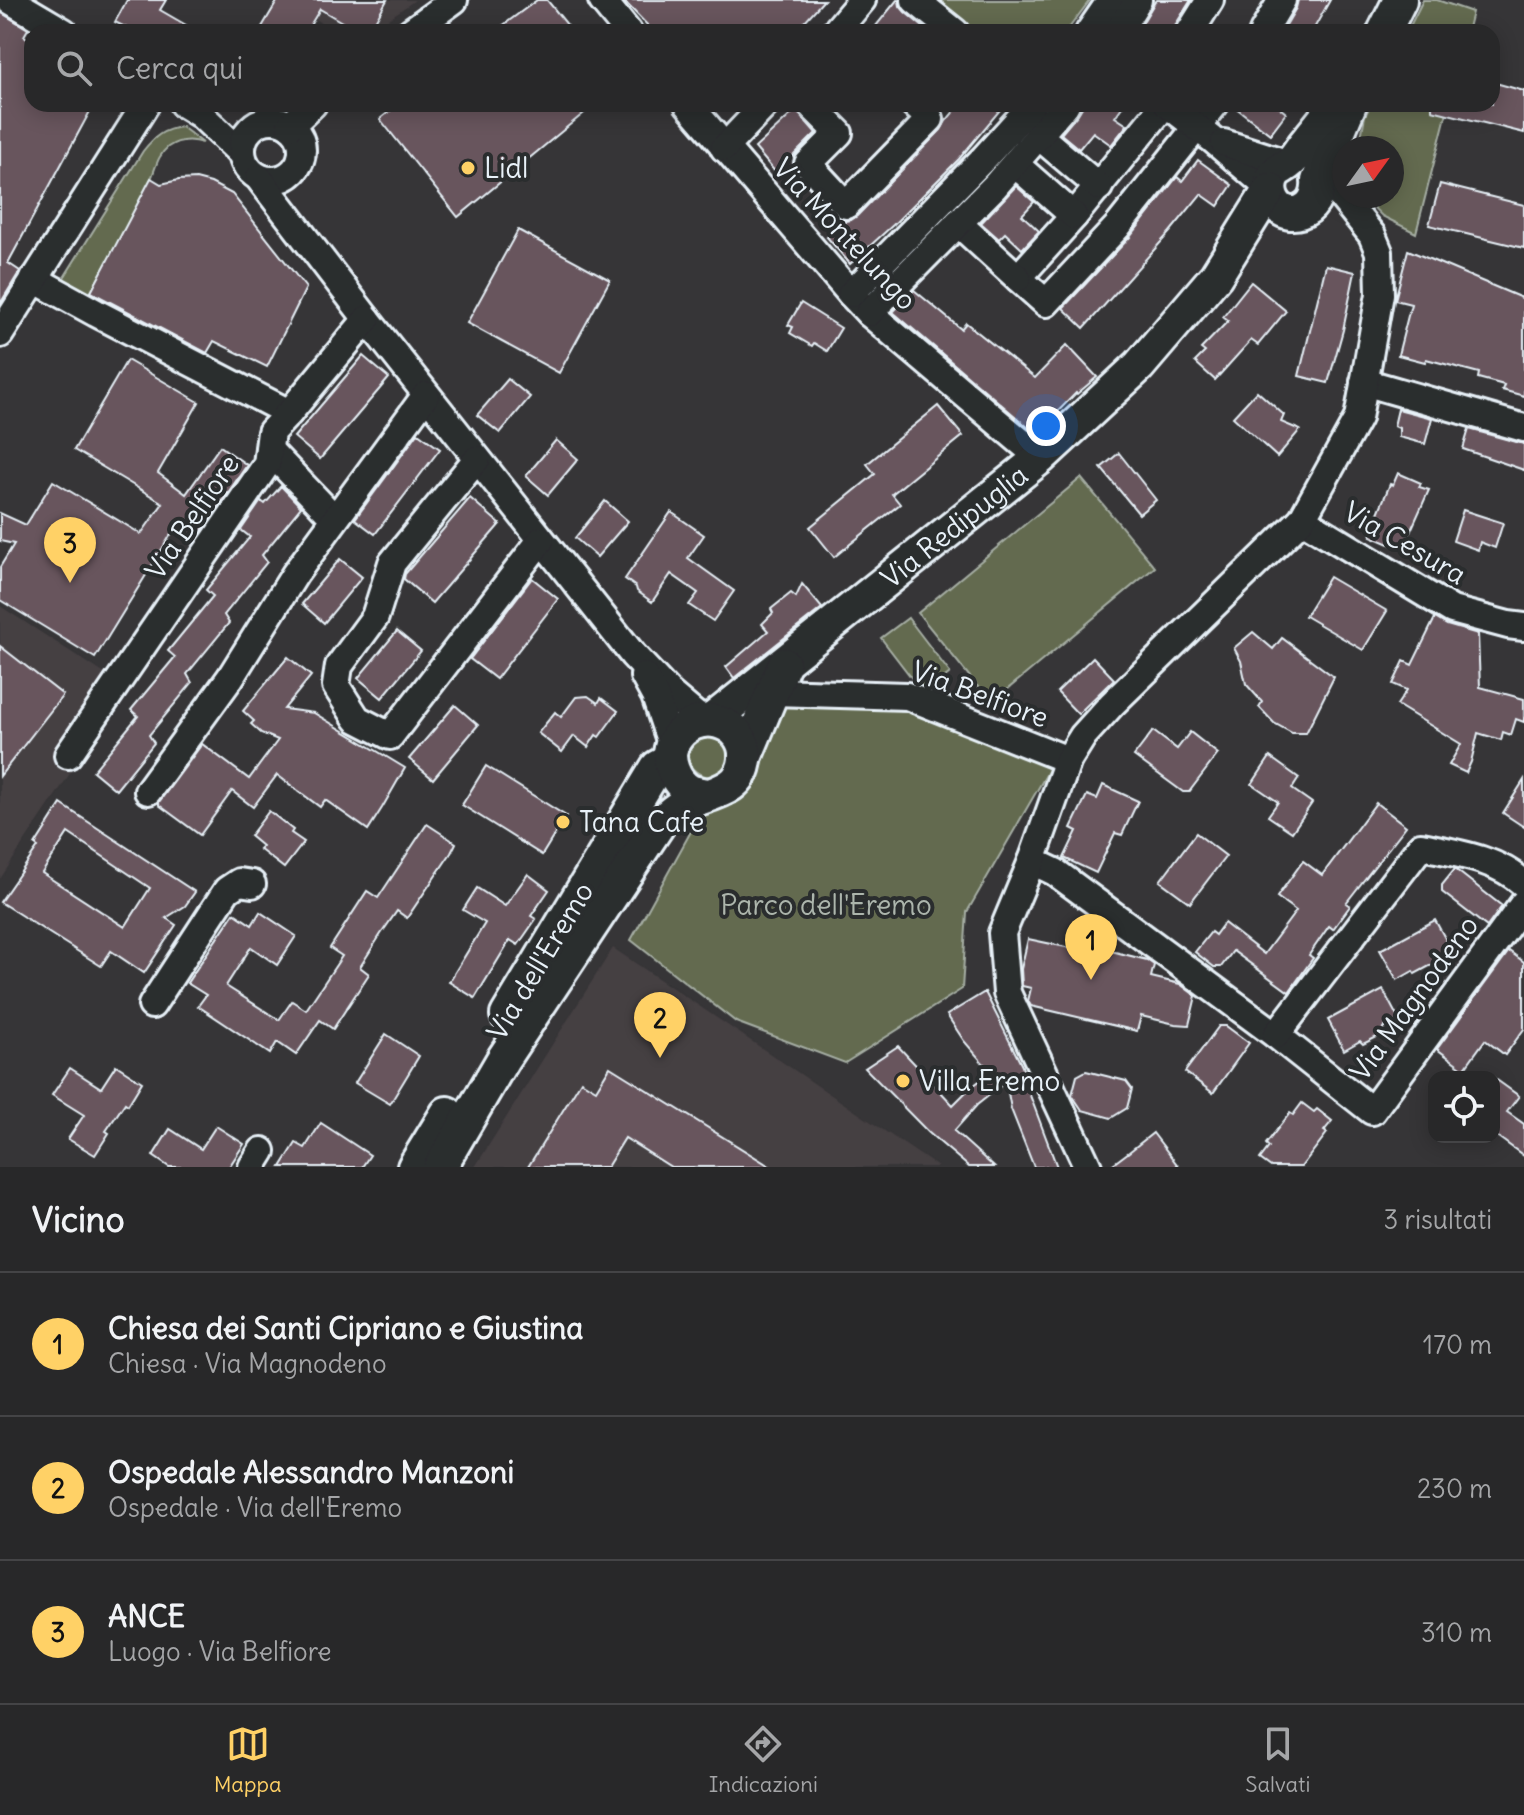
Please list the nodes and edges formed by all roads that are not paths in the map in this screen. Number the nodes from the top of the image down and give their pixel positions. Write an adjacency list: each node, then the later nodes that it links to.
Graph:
1 (10, 0): 11 (street)
2 (454, 0): 12 (street)
3 (602, 0): 13 (street)
4 (862, 0): 14 (street)
5 (915, 0): 15 (street)
6 (1111, 0): 16 (street)
7 (1138, 0): 17 (street)
8 (1210, 0): 18 (street)
9 (1282, 0): 19 (street)
10 (1400, 0): 20 (main road)
11 (50, 24)
12 (421, 24)
13 (622, 24)
14 (842, 24)
15 (945, 24)
16 (1094, 24)
17 (1123, 24)
18 (1195, 24)
19 (1268, 24)
20 (1388, 24)
21 (141, 112): 47 (street)
22 (196, 112): 39 (street)
23 (305, 112): 35 (street)
24 (695, 112): 38 (street, Via Montelungo)
25 (758, 112): 38 (street)
26 (818, 112): 27 (street)
27 (923, 112)
28 (1026, 112): 48 (street)
29 (1059, 112): 37 (street)
30 (1160, 112): 42 (street)
31 (1177, 112): 36 (street)
32 (1212, 112): 36 (street)
33 (1332, 112): 43 (main road)
34 (1345, 112): 43 (main road)
35 (290, 126): 39 (street); 41 (street)
36 (1205, 133): 43 (street); 46 (street)
37 (1039, 136): 40 (street); 42 (street)
38 (724, 148): 48 (street, Via Montelungo)
39 (242, 154): 41 (street)
40 (1015, 164): 44 (street); 45 (street)
41 (259, 178): 49 (street)
42 (1099, 187): 44 (street)
43 (1295, 191): 51 (street); 56 (main road, Via Redipuglia)
44 (1074, 216): 46 (street)
45 (958, 223): 46 (street); 48 (street)
46 (1018, 278)
47 (34, 279): 50 (street); 53 (street)
48 (860, 304): 56 (street, Via Montelungo)
49 (367, 319): 52 (street); 53 (street, Via Belfiore)
50 (0, 334)
51 (1364, 382): 54 (street); 59 (street)
52 (426, 395): 57 (street); 58 (street)
53 (289, 413): 55 (street, Via Belfiore)
54 (1524, 428)
55 (269, 450): 58 (street); 66 (street, Via Belfiore)
56 (1040, 458): 63 (main road, Via Redipuglia)
57 (477, 459): 60 (street); 60 (street)
58 (334, 518): 69 (street)
59 (1302, 519): 61 (street, Via Cesura); 68 (street)
60 (541, 540): 62 (street)
61 (1524, 627)
62 (633, 655): 64 (street); 65 (street)
63 (778, 677): 64 (main road, Via Redipuglia); 67 (main road, Via Redipuglia); 68 (street, Via Belfiore)
64 (706, 720): 65 (main road, Via dell'Eremo); 67 (main road)
65 (671, 753): 70 (main road); 77 (main road, Via dell'Eremo)
66 (68, 755)
67 (745, 758): 70 (main road, Via dell'Eremo)
68 (1068, 760): 71 (street)
69 (148, 791)
70 (708, 795): 78 (main road, Via dell'Eremo)
71 (1032, 861): 76 (street, Via Magnodeno); 79 (street)
72 (252, 884): 75 (street)
73 (1524, 884): 76 (street)
74 (1524, 903): 76 (street, Via Magnodeno)
75 (152, 1005)
76 (1276, 1035)
77 (414, 1167)
78 (440, 1167)
79 (1088, 1167)

